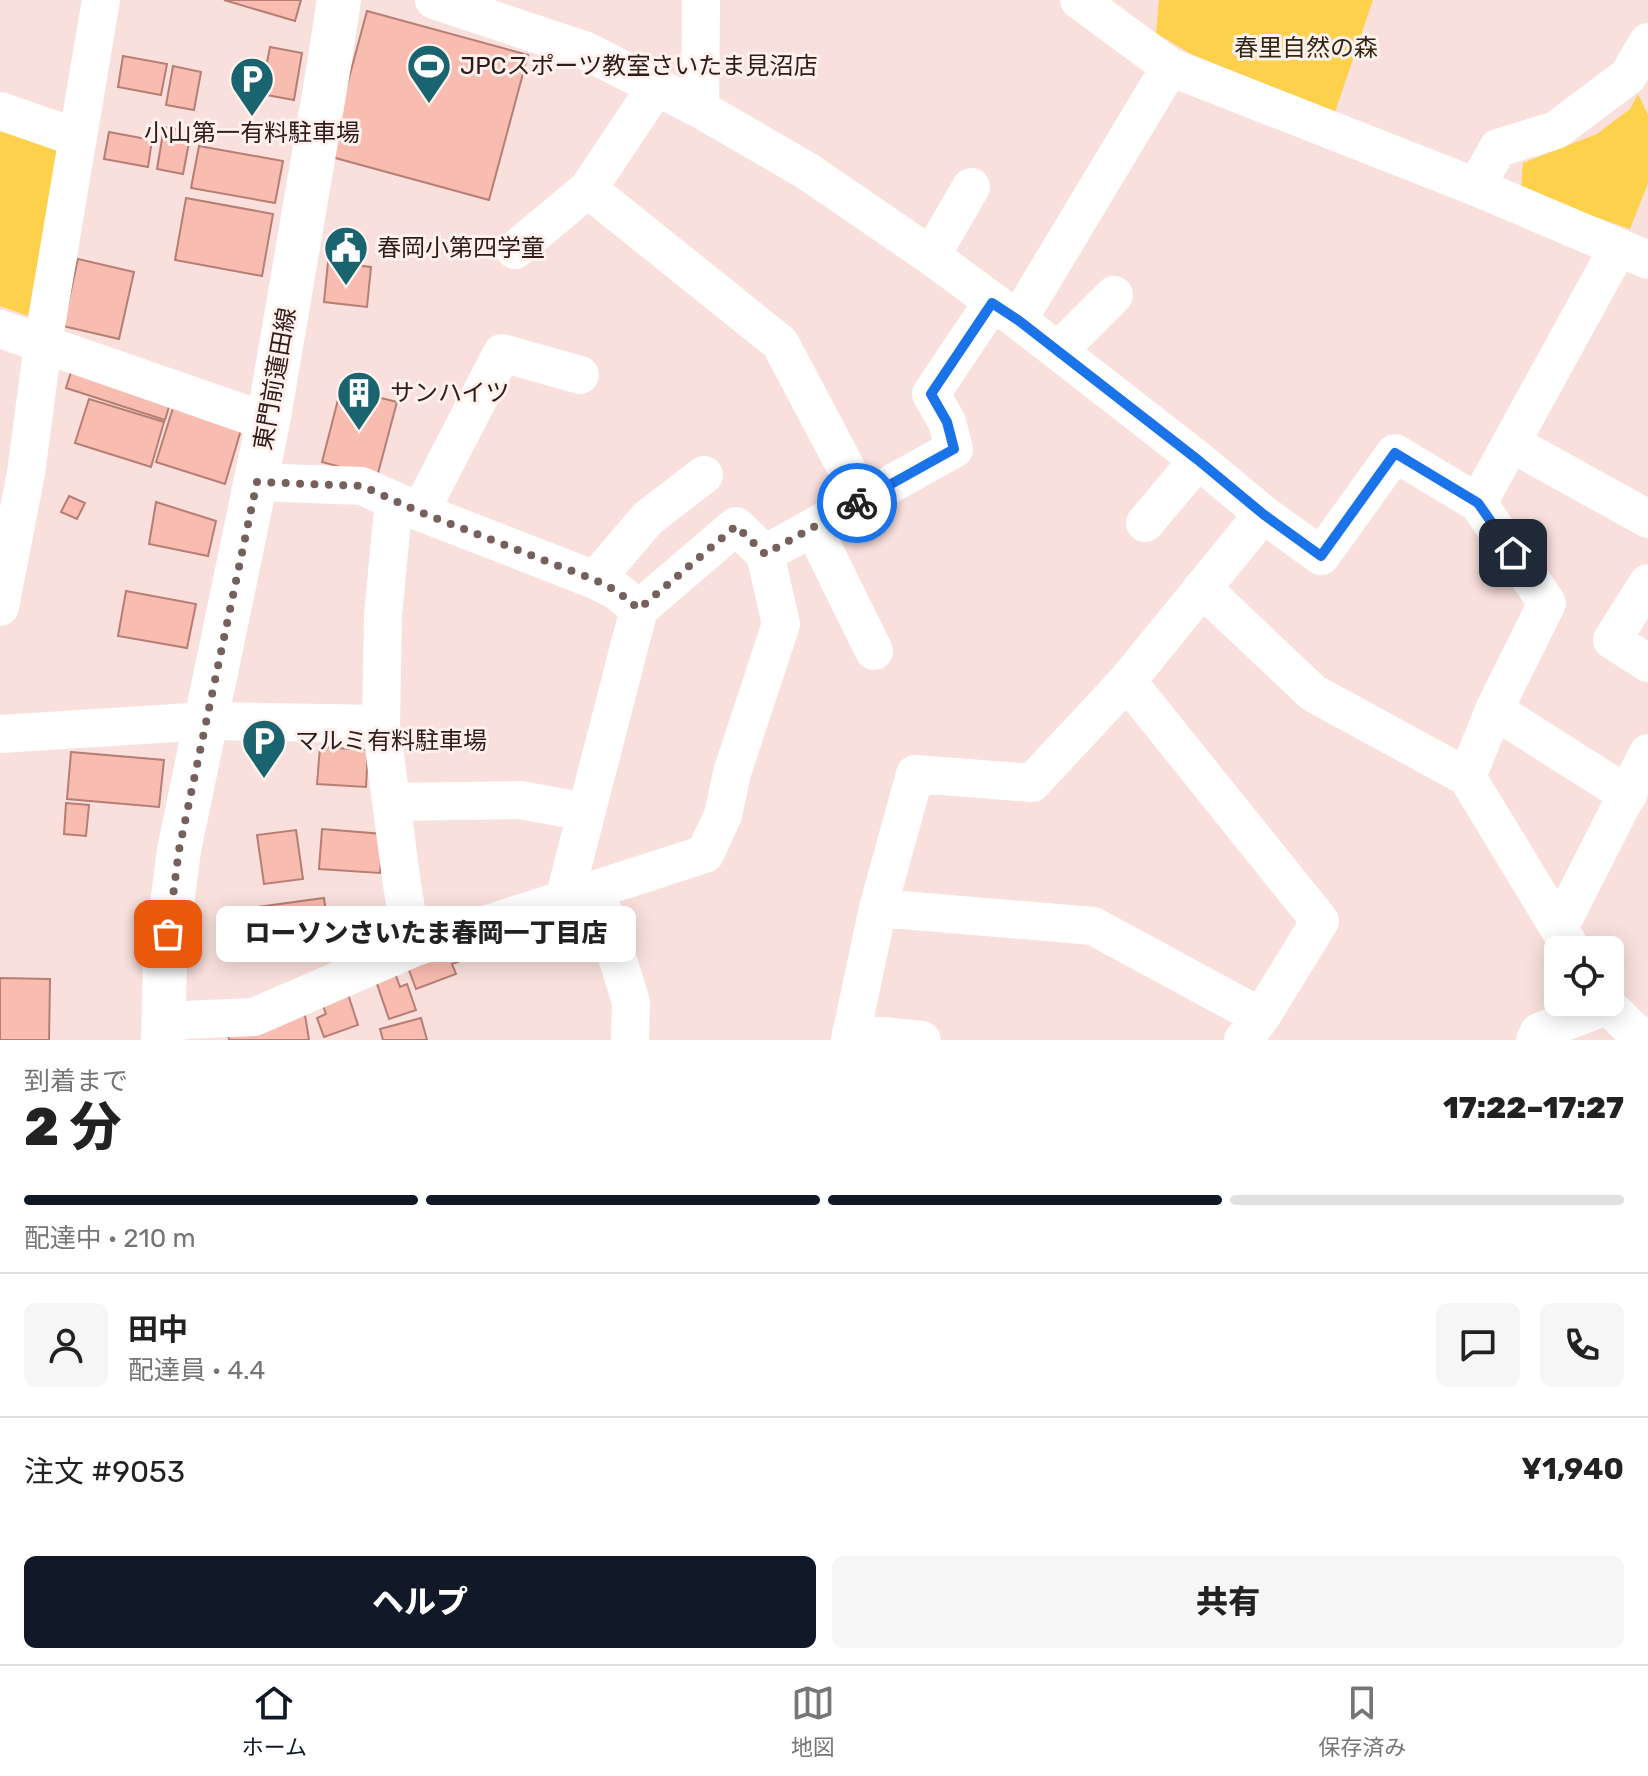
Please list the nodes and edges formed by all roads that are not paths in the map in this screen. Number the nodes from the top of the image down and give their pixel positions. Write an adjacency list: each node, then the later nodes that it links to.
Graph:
1 (101, 0): 11 (street)
2 (339, 0): 24 (main road, 東門前蓮田線)
3 (434, 0): 8 (street)
4 (701, 0): 9 (street)
5 (1079, 0): 7 (street)
6 (1648, 42): 13 (street)
7 (1170, 67): 13 (street); 19 (street)
8 (656, 87): 9 (street); 14 (street)
9 (700, 109): 17 (street)
10 (0, 111): 11 (street)
11 (78, 138): 21 (street)
12 (971, 187): 17 (street)
13 (1476, 187): 16 (street)
14 (588, 189): 15 (street); 30 (street)
15 (515, 250)
16 (1633, 254): 25 (street)
17 (931, 256): 19 (street)
18 (1114, 295): 22 (street)
19 (1005, 311): 22 (street); 30 (street)
20 (0, 329): 21 (street)
21 (43, 344): 24 (street); 27 (street)
22 (1058, 351): 26 (street)
23 (580, 375): 33 (street)
24 (268, 422): 29 (main road, 東門前蓮田線)
25 (1511, 443): 31 (street); 32 (street)
26 (1198, 460): 34 (street); 35 (street)
27 (13, 473): 41 (street)
28 (704, 475): 38 (street)
29 (257, 482): 33 (street); 47 (main road, 東門前蓮田線)
30 (863, 500): 36 (street)
31 (1478, 503): 34 (street); 46 (street)
32 (1642, 503)
33 (407, 506): 38 (street); 48 (street)
34 (1263, 514): 40 (street)
35 (1145, 523)
36 (813, 527): 37 (street); 43 (street)
37 (765, 554): 42 (street); 55 (street)
38 (595, 580): 42 (street)
39 (1648, 583): 44 (street)
40 (1202, 588): 45 (street); 51 (street)
41 (0, 607)
42 (639, 609): 54 (street)
43 (874, 651)
44 (1648, 663)
45 (1127, 681): 56 (street); 62 (street)
46 (1494, 710): 51 (street); 52 (street)
47 (206, 721): 48 (street); 49 (street); 63 (main road, 東門前蓮田線)
48 (381, 724): 53 (street)
49 (0, 734)
50 (1648, 753): 52 (street)
51 (1467, 777): 57 (street)
52 (1628, 795): 58 (street)
53 (391, 802): 54 (street); 59 (street)
54 (586, 812): 55 (street)
55 (580, 894): 59 (street); 65 (street)
56 (878, 908): 62 (street); 64 (street)
57 (1564, 936)
58 (1567, 936)
59 (413, 948): 63 (street)
60 (1577, 1016): 67 (street)
61 (1618, 1016): 68 (street)
62 (1252, 1029)
63 (162, 1030)
64 (851, 1036): 66 (street)
65 (630, 1040)
66 (922, 1040)
67 (1535, 1040)
68 (1643, 1040)

